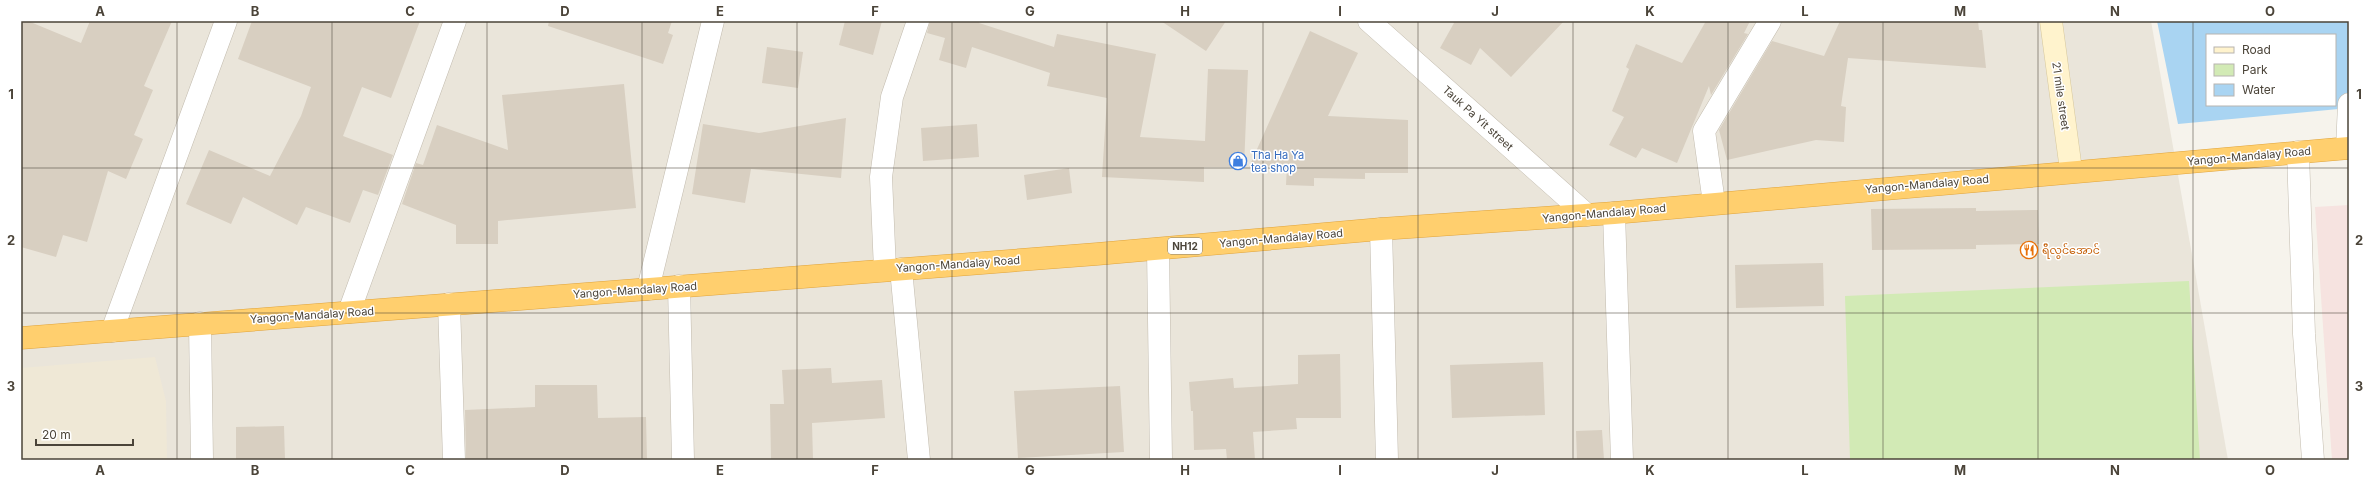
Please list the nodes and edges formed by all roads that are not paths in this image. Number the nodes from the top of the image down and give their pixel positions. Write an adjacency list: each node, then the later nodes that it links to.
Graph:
1 (226, 21): 23 (street)
2 (455, 21): 21 (street)
3 (713, 21): 19 (street)
4 (918, 21): 17 (street)
5 (1369, 21): 14 (street, Tauk Pa Yit street)
6 (1770, 21): 12 (street)
7 (2051, 21): 11 (street, 21 mile street)
8 (2349, 104): 9 (street)
9 (2348, 148): 10 (highway, Yangon-Mandalay Road / NH12)
10 (2298, 152): 11 (highway, Yangon-Mandalay Road / NH12); 32 (street)
11 (2071, 170): 12 (highway, Yangon-Mandalay Road / NH12)
12 (1714, 203): 13 (highway, Yangon-Mandalay Road / NH12)
13 (1614, 213): 14 (highway, Yangon-Mandalay Road / NH12); 31 (street)
14 (1587, 215): 15 (highway, Yangon-Mandalay Road / NH12)
15 (1381, 229): 16 (highway, Yangon-Mandalay Road / NH12); 30 (street)
16 (1158, 249): 17 (highway, Yangon-Mandalay Road / NH12); 29 (street)
17 (893, 269): 18 (highway, Yangon-Mandalay Road / NH12); 28 (street)
18 (679, 286): 19 (highway, Yangon-Mandalay Road / NH12); 27 (street)
19 (648, 289): 20 (highway, Yangon-Mandalay Road / NH12)
20 (449, 304): 21 (highway, Yangon-Mandalay Road / NH12); 26 (street)
21 (350, 312): 22 (highway, Yangon-Mandalay Road / NH12)
22 (200, 323): 23 (highway, Yangon-Mandalay Road / NH12); 25 (street)
23 (112, 331): 24 (highway, Yangon-Mandalay Road / NH12)
24 (21, 338)
25 (202, 460)
26 (454, 460)
27 (683, 460)
28 (919, 460)
29 (1161, 460)
30 (1387, 460)
31 (1622, 460)
32 (2313, 460)

